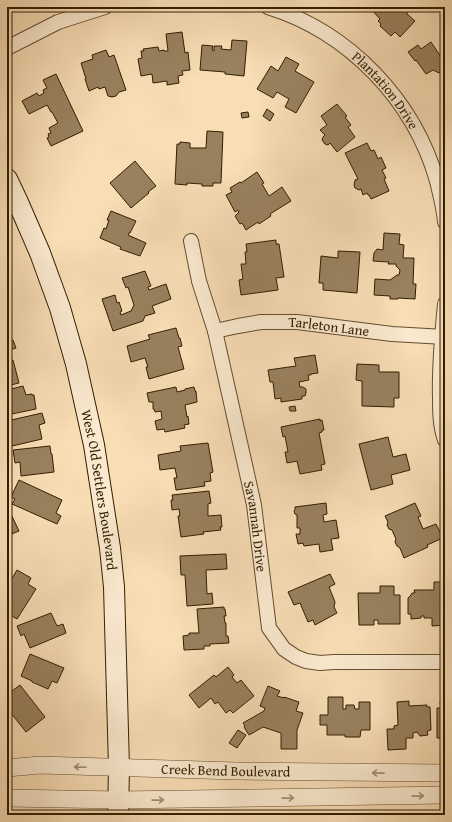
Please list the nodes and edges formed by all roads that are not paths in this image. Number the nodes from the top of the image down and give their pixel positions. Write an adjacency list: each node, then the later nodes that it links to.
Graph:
1 (106, 7): 3 (street)
2 (268, 7): 6 (street, Plantation Drive)
3 (78, 11): 4 (street)
4 (7, 48)
5 (7, 179): 14 (main road, West Old Settlers Boulevard)
6 (445, 222)
7 (191, 241): 9 (street, Savannah Drive)
8 (445, 304): 10 (street)
9 (215, 331): 10 (street, Tarleton Lane); 12 (street, Savannah Drive)
10 (444, 337): 11 (street)
11 (445, 440)
12 (445, 662)
13 (7, 768): 14 (street, Creek Bend Boulevard, one-way to 13)
14 (119, 768): 15 (street, Creek Bend Boulevard, one-way to 14); 18 (main road, West Old Settlers Boulevard)
15 (445, 773)
16 (445, 795): 18 (street, Creek Bend Boulevard, one-way to 16)
17 (7, 798): 18 (street, Creek Bend Boulevard)
18 (118, 808)

